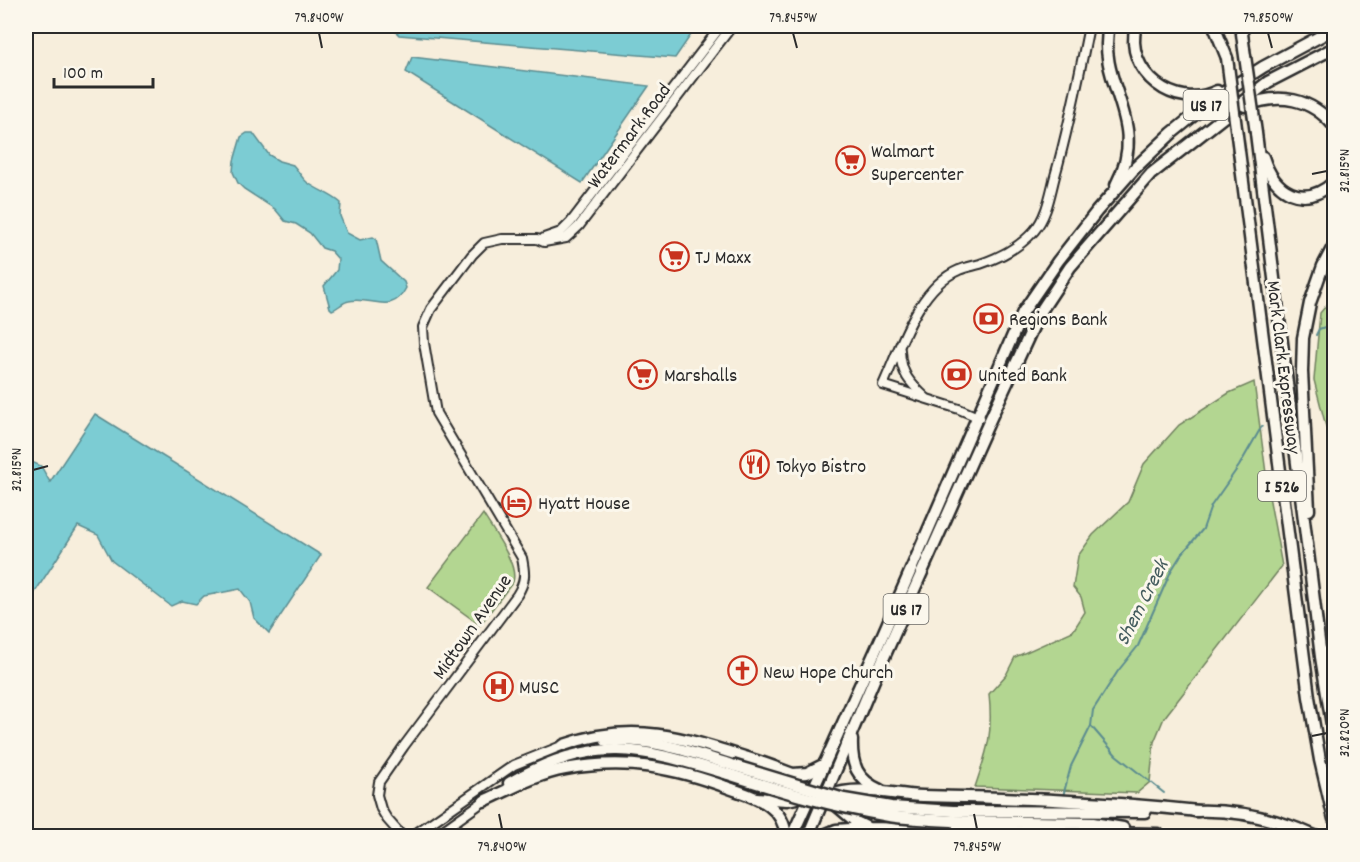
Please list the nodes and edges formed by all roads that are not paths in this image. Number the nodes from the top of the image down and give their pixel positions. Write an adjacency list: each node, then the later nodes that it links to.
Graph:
1 (721, 26): 18 (street, Watermark Road)
2 (732, 26): 18 (street, Watermark Road)
3 (1089, 26): 20 (street)
4 (1109, 26): 17 (highway)
5 (1136, 26): 10 (highway)
6 (1214, 26): 12 (highway)
7 (1222, 26): 12 (highway, Mark Clark Expressway / I 526)
8 (1241, 26): 15 (highway, Mark Clark Expressway, bridge)
9 (1335, 29): 10 (highway, US 17)
10 (1323, 34): 17 (highway, US 17)
11 (1335, 48): 13 (highway, US 17)
12 (1227, 58): 38 (highway, Mark Clark Expressway / I 526, bridge)
13 (1226, 114): 14 (highway); 23 (highway, US 17)
14 (1335, 126)
15 (1256, 133): 16 (highway); 24 (highway, Mark Clark Expressway / I 526)
16 (1335, 182)
17 (1107, 200): 22 (highway, US 17)
18 (532, 239): 41 (street, Midtown Avenue)
19 (1335, 244): 24 (highway)
20 (899, 349): 21 (street); 21 (street)
21 (927, 399): 22 (street)
22 (977, 417): 23 (street); 28 (highway, US 17)
23 (989, 422): 25 (highway, US 17)
24 (1317, 612): 26 (highway, Mark Clark Expressway / I 526)
25 (853, 734): 31 (highway); 33 (highway, US 17)
26 (1335, 736)
27 (564, 745): 29 (highway); 30 (highway); 42 (street)
28 (824, 765): 30 (highway); 32 (highway, US 17)
29 (730, 769): 35 (highway); 37 (highway, bridge)
30 (784, 771): 32 (highway)
31 (886, 792): 33 (highway); 36 (highway)
32 (810, 794): 33 (highway); 34 (highway); 45 (highway, US 17)
33 (825, 797): 39 (highway); 46 (highway, US 17)
34 (756, 798): 35 (highway); 44 (highway)
35 (484, 801): 43 (street)
36 (1203, 811): 37 (highway); 48 (highway)
37 (953, 816): 40 (highway)
38 (1335, 819)
39 (868, 828): 40 (highway); 47 (highway)
40 (1163, 835)
41 (402, 837)
42 (412, 837)
43 (435, 837)
44 (786, 837)
45 (792, 837)
46 (808, 837)
47 (822, 837)
48 (1315, 837)

